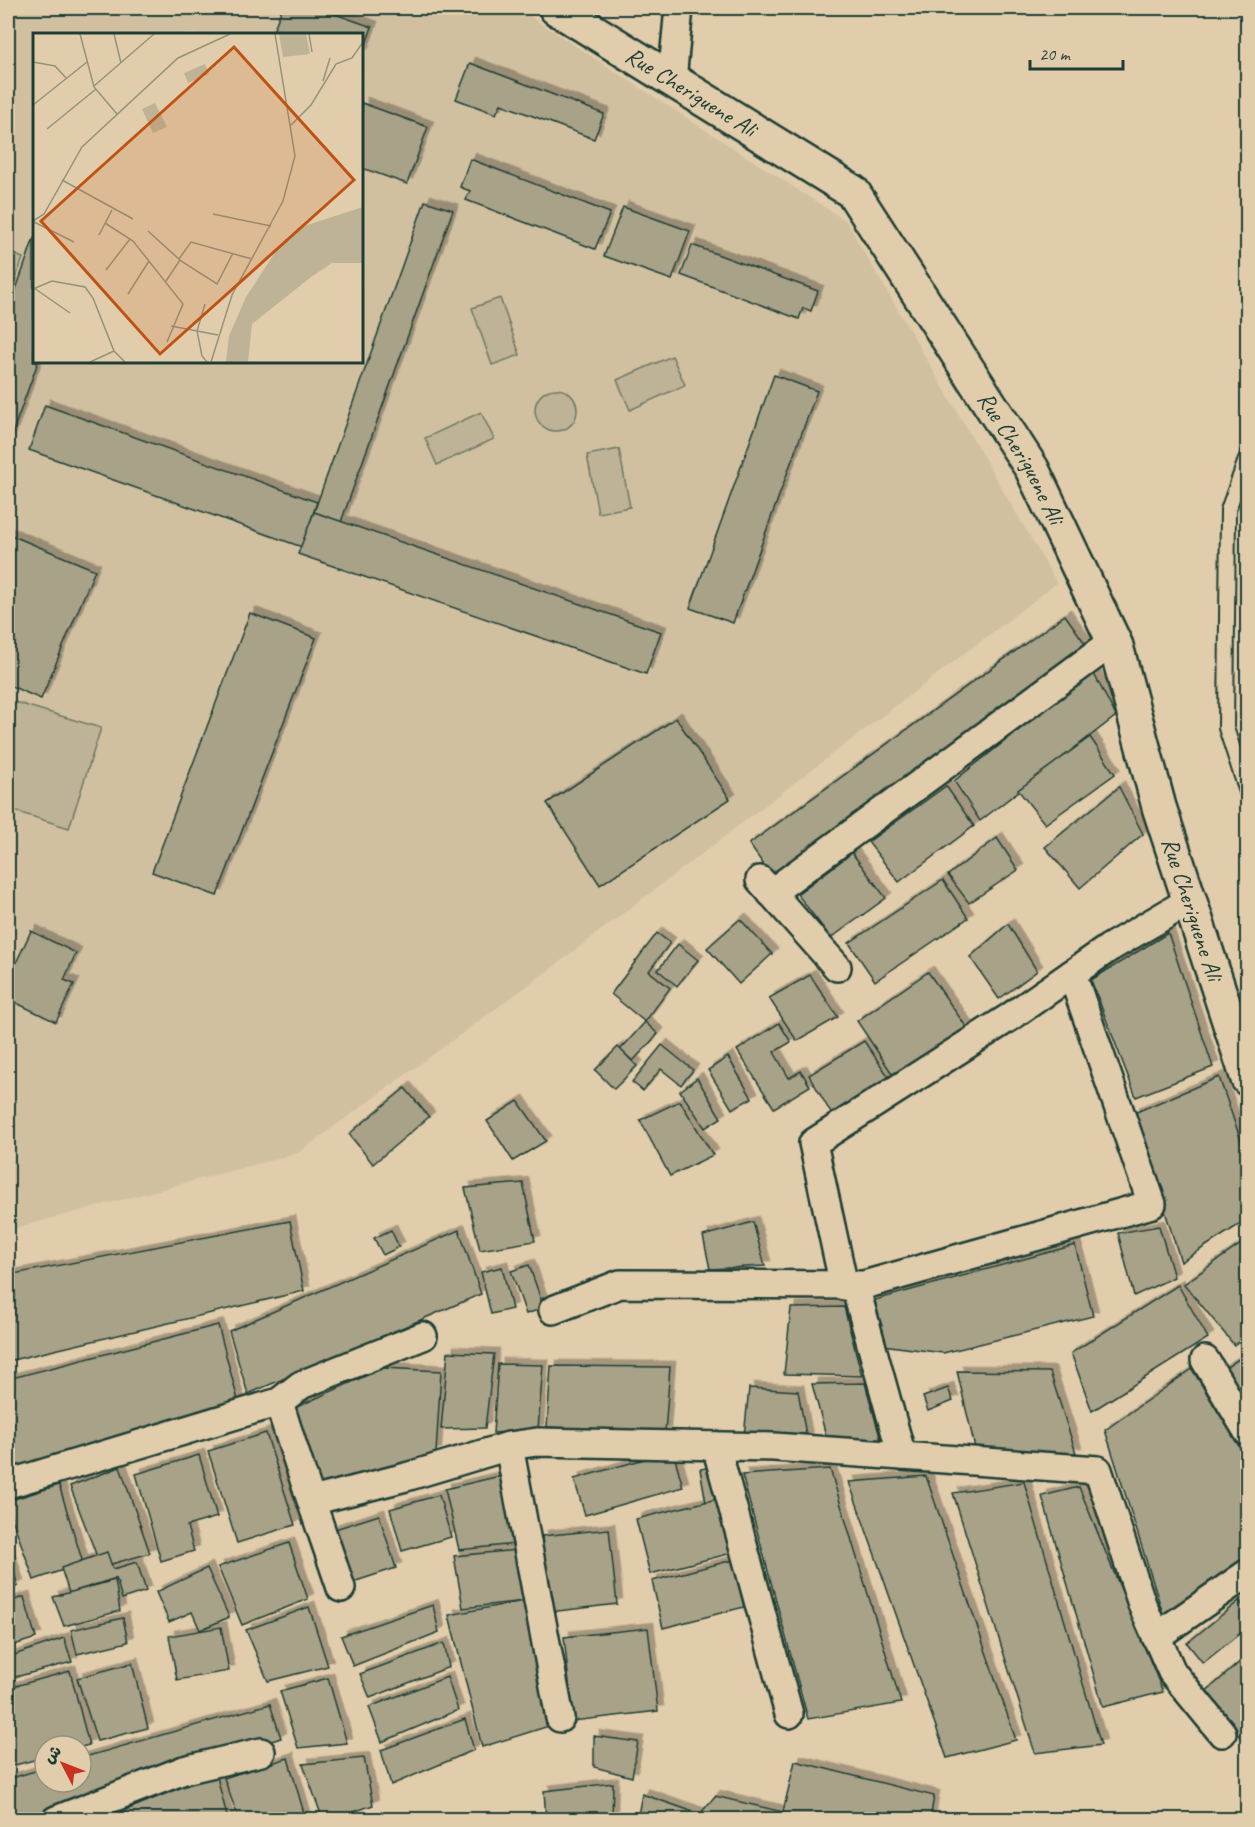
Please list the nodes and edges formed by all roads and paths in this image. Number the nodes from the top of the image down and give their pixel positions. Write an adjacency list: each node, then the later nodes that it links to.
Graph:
1 (556, 8): 3 (main road, Rue Cheriguene Ali)
2 (679, 8): 3 (street)
3 (672, 80): 5 (main road, Rue Cheriguene Ali)
4 (1248, 454): 6 (lane)
5 (1114, 641): 7 (main road, Rue Cheriguene Ali); 8 (street)
6 (1248, 795)
7 (1189, 901): 9 (street); 10 (main road, Rue Cheriguene Ali)
8 (837, 967)
9 (1072, 974): 11 (street); 11 (street)
10 (1248, 1079)
11 (850, 1286): 12 (street); 19 (street)
12 (553, 1310)
13 (423, 1336): 15 (street)
14 (1204, 1360): 16 (street)
15 (279, 1402): 20 (street); 21 (street)
16 (1248, 1432)
17 (509, 1446): 18 (street); 21 (street); 26 (street)
18 (716, 1446): 19 (street); 25 (street)
19 (902, 1456): 24 (street)
20 (8, 1484)
21 (312, 1501): 23 (street)
22 (1248, 1573): 24 (street)
23 (341, 1588)
24 (1156, 1637): 27 (street)
25 (789, 1714)
26 (560, 1718)
27 (1222, 1733)
28 (261, 1752): 29 (street)
29 (56, 1820)

